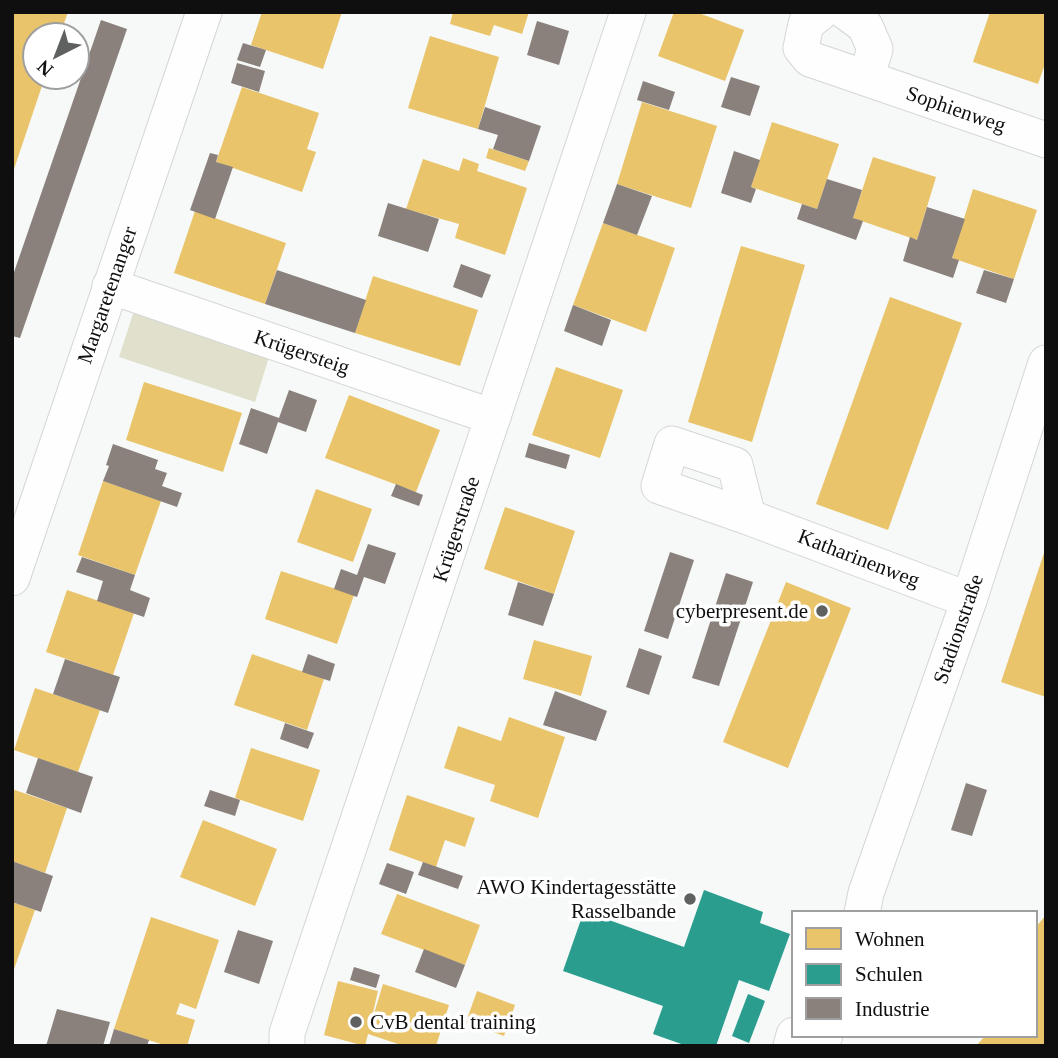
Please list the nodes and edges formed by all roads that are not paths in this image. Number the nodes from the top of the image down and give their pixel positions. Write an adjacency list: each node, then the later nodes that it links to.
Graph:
1 (628, 12): 9 (street, Krügerstraße)
2 (821, 12): 5 (street, Sophienweg)
3 (846, 12): 5 (street)
4 (202, 13): 7 (street, Margaretenanger)
5 (866, 78): 6 (street, Sophienweg)
6 (1046, 140)
7 (110, 286): 9 (street, Krügersteig); 11 (street, Margaretenanger)
8 (1046, 363): 12 (street, Stadionstraße)
9 (493, 417): 14 (street, Krügerstraße)
10 (748, 517): 12 (street, Katharinenweg)
11 (12, 578)
12 (969, 600): 13 (street, Stadionstraße)
13 (860, 906)
14 (287, 1046)

